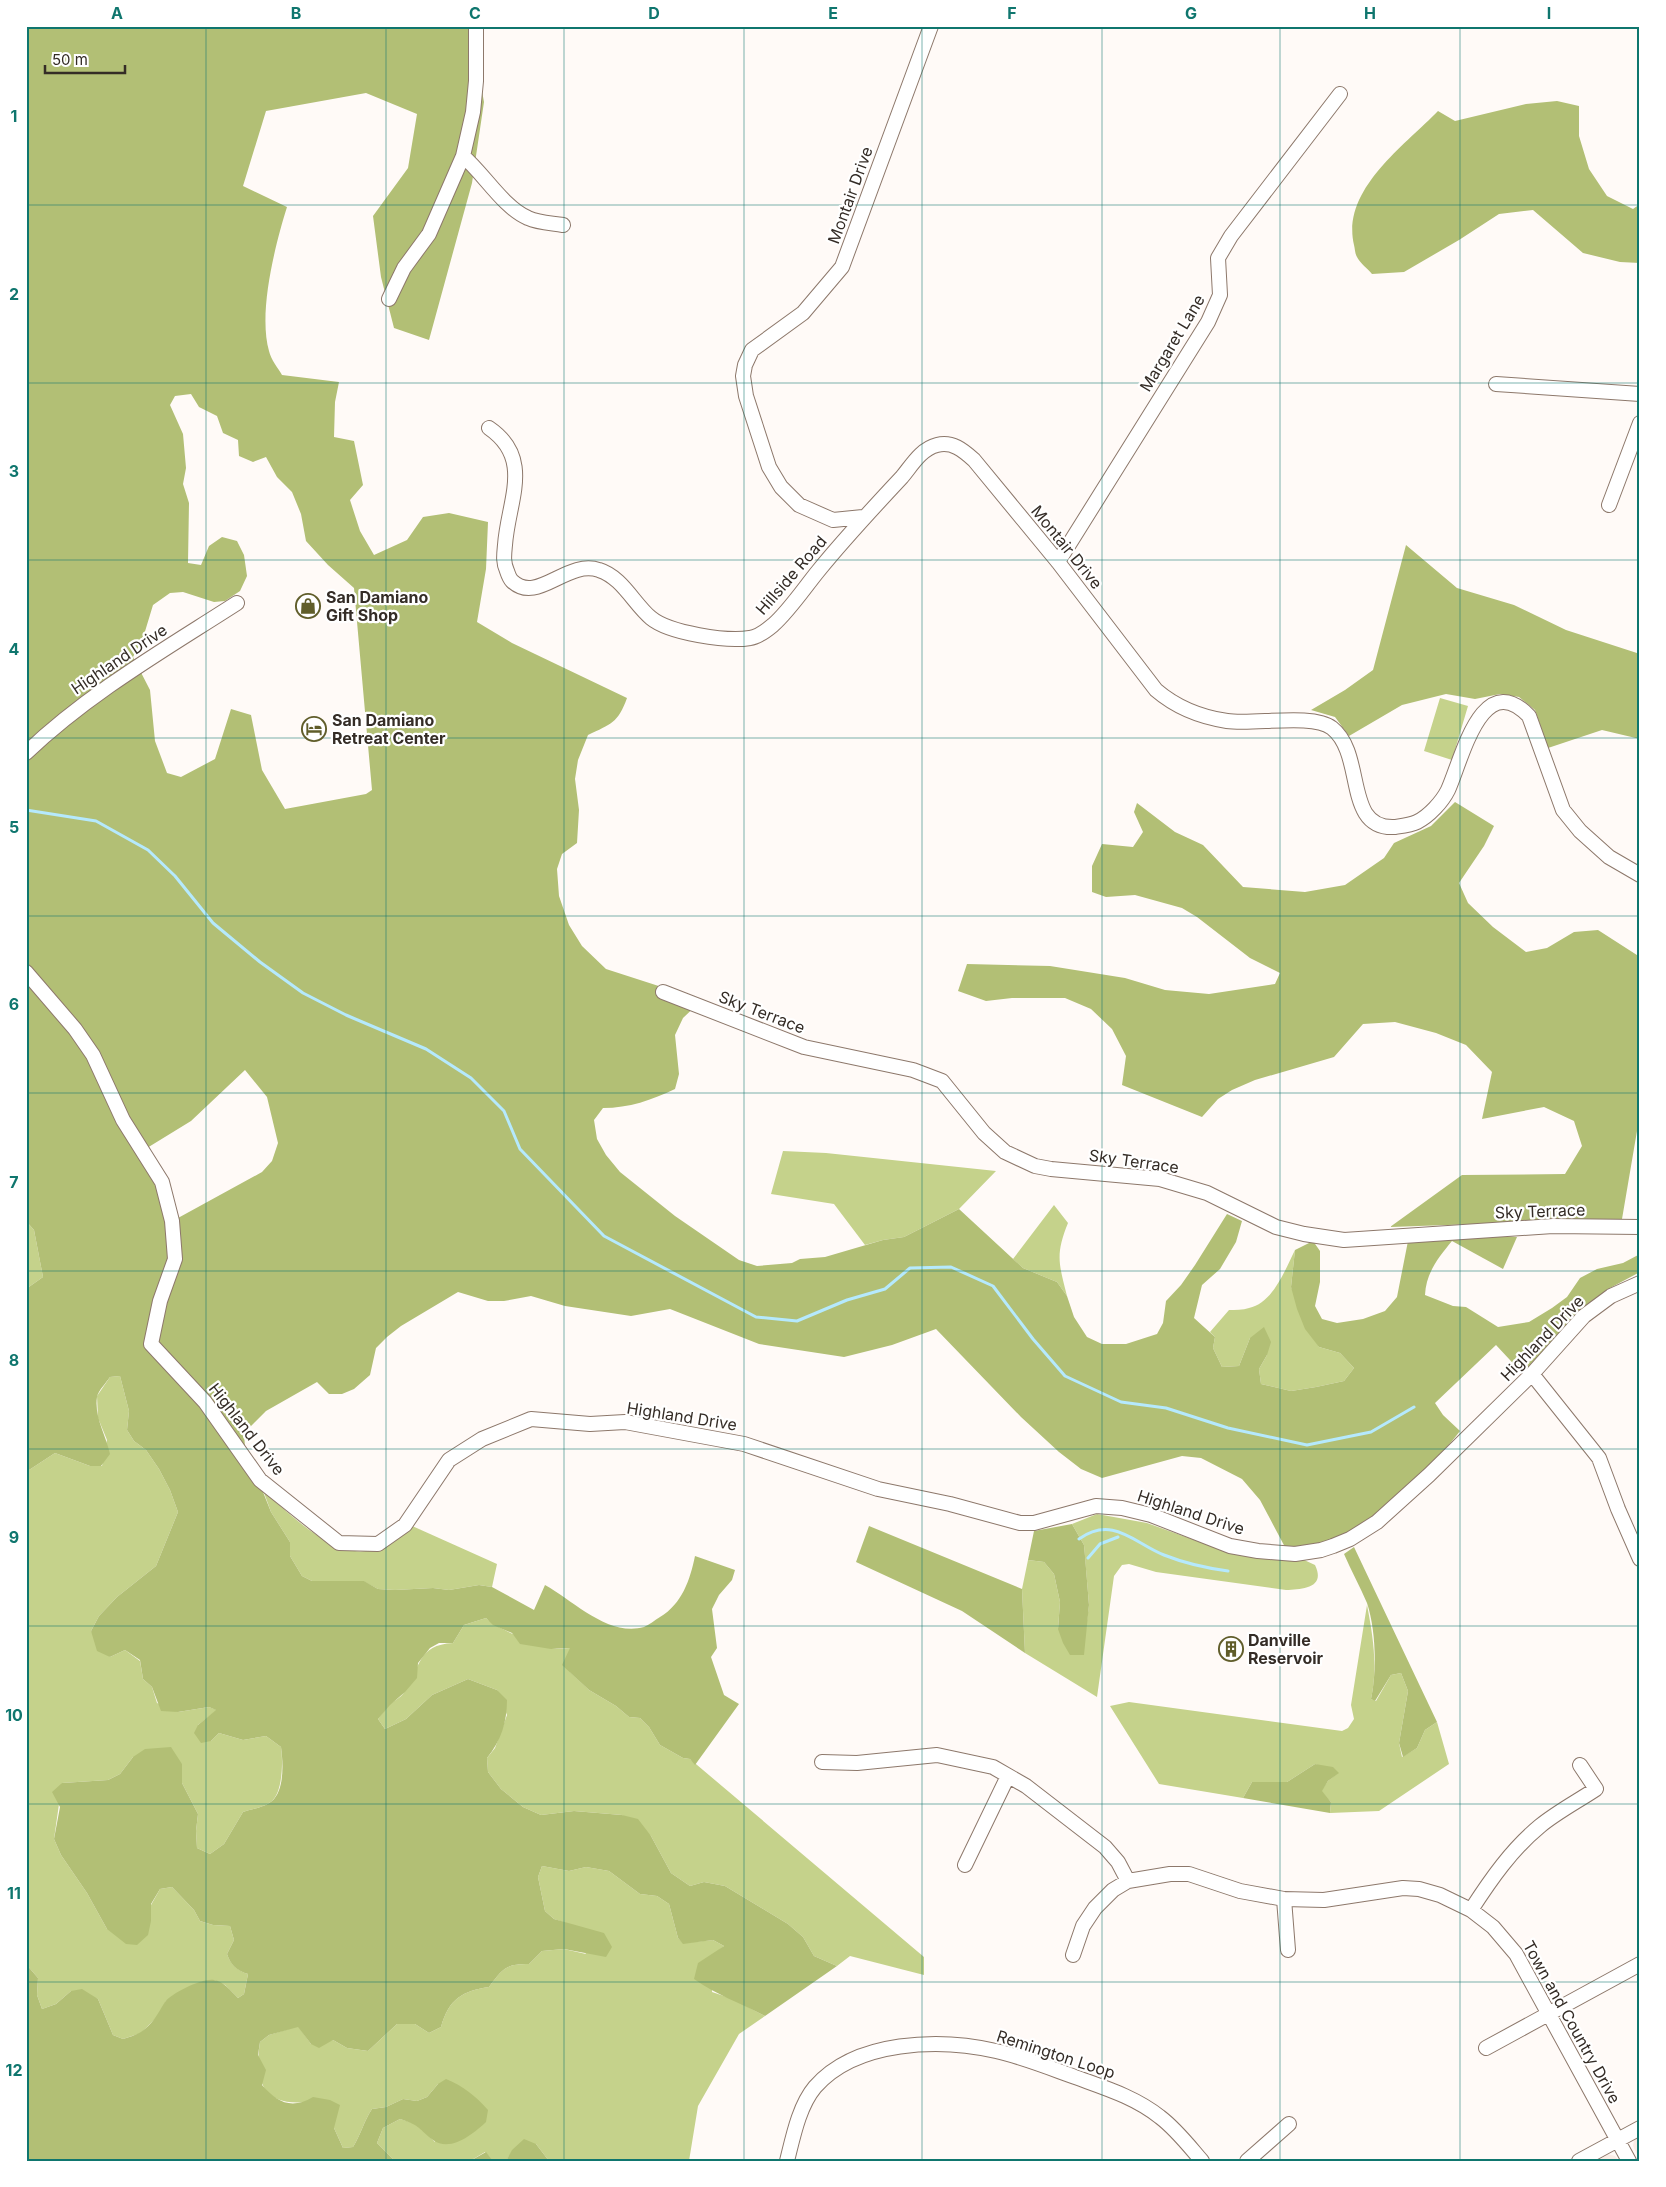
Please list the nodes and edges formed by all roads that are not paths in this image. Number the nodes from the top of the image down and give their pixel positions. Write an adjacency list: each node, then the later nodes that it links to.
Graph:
1 (476, 26): 4 (street)
2 (931, 26): 12 (street, Montair Drive)
3 (1340, 94): 13 (street, Margaret Lane)
4 (463, 156): 5 (street); 6 (street)
5 (563, 225)
6 (389, 299)
7 (1496, 384): 8 (street)
8 (1640, 394)
9 (1640, 424): 11 (street)
10 (489, 428): 12 (street, Hillside Road)
11 (1608, 505)
12 (863, 517): 13 (street, Montair Drive)
13 (1058, 562): 16 (street, Montair Drive)
14 (237, 603): 15 (street, Highland Drive)
15 (26, 753)
16 (1640, 876)
17 (26, 972): 21 (street, Highland Drive)
18 (663, 992): 19 (street, Sky Terrace)
19 (1640, 1227)
20 (1640, 1283): 21 (street, Highland Drive)
21 (1532, 1374): 22 (street)
22 (1640, 1559)
23 (822, 1762): 25 (street)
24 (1580, 1765): 29 (street)
25 (1008, 1776): 26 (street); 27 (street)
26 (965, 1865)
27 (1128, 1881): 28 (street, Town and Country Drive); 31 (street, Town and Country Drive)
28 (1284, 1900): 29 (street, Town and Country Drive); 30 (street)
29 (1471, 1910): 33 (street, Town and Country Drive)
30 (1288, 1950)
31 (1073, 1955)
32 (1640, 1964): 33 (street)
33 (1550, 2014): 34 (street); 37 (street, Town and Country Drive)
34 (1486, 2048)
35 (1289, 2124): 40 (street)
36 (1640, 2128): 37 (street)
37 (1618, 2140): 41 (street); 42 (street, Town and Country Drive)
38 (787, 2161): 39 (street, Remington Loop)
39 (1202, 2161)
40 (1247, 2161)
41 (1579, 2161)
42 (1629, 2161)

